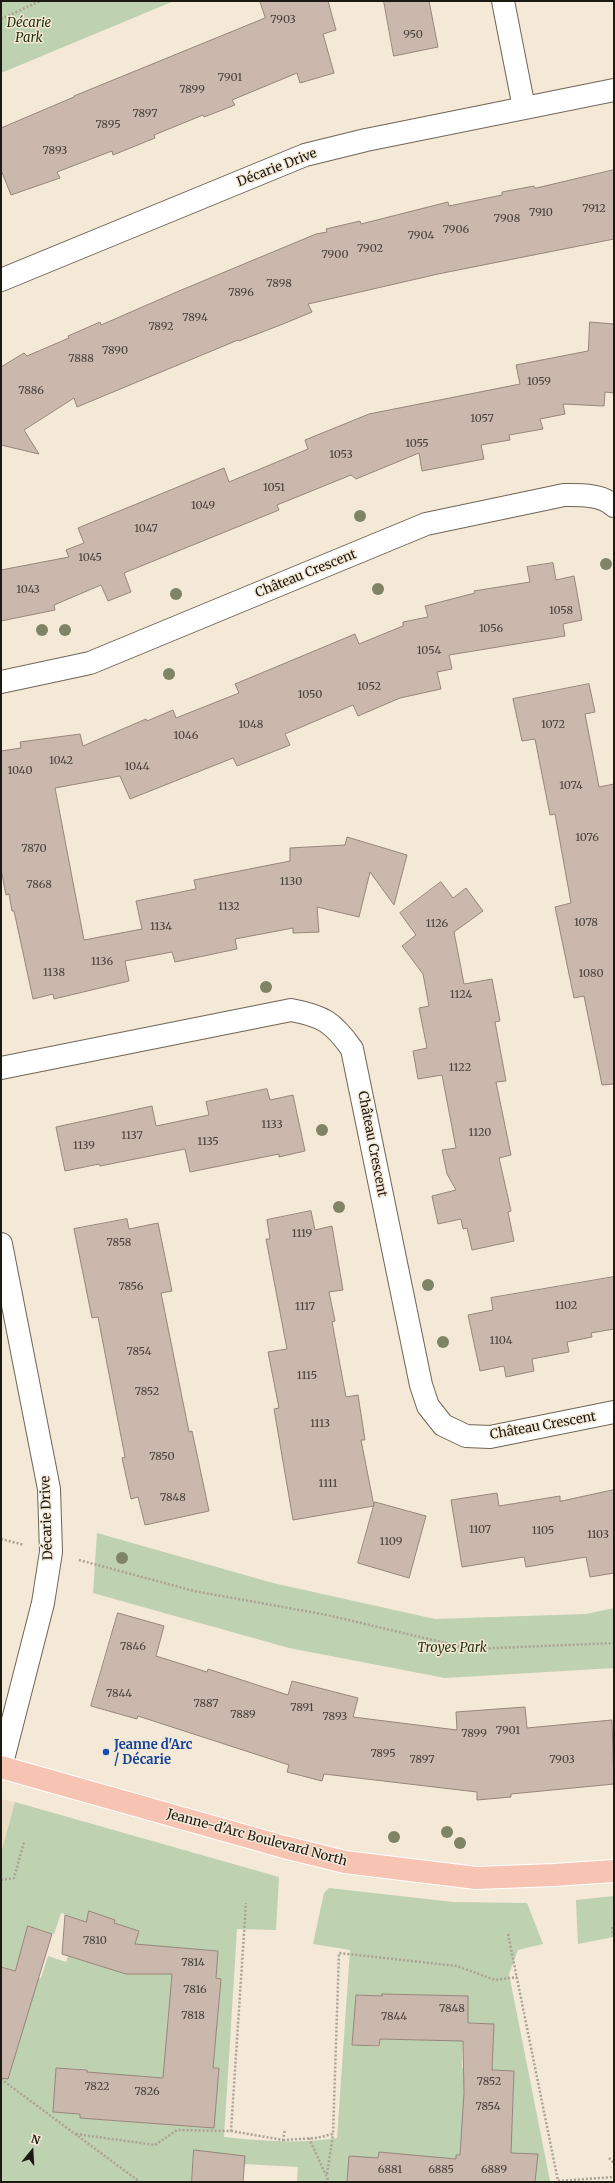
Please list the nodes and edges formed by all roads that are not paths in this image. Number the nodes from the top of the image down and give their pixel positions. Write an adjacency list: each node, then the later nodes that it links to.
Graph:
1 (503, 1): 3 (street)
2 (614, 90): 3 (street, Décarie Drive)
3 (524, 108): 4 (street, Décarie Drive)
4 (1, 280)
5 (614, 506): 6 (street, Château Crescent)
6 (1, 682)
7 (1, 1068): 10 (street, Château Crescent)
8 (1, 1244): 9 (street, Décarie Drive)
9 (6, 1301): 11 (street, Décarie Drive)
10 (614, 1412)
11 (1, 1767): 12 (main road, Jeanne-d'Arc Boulevard North)
12 (614, 1870)

